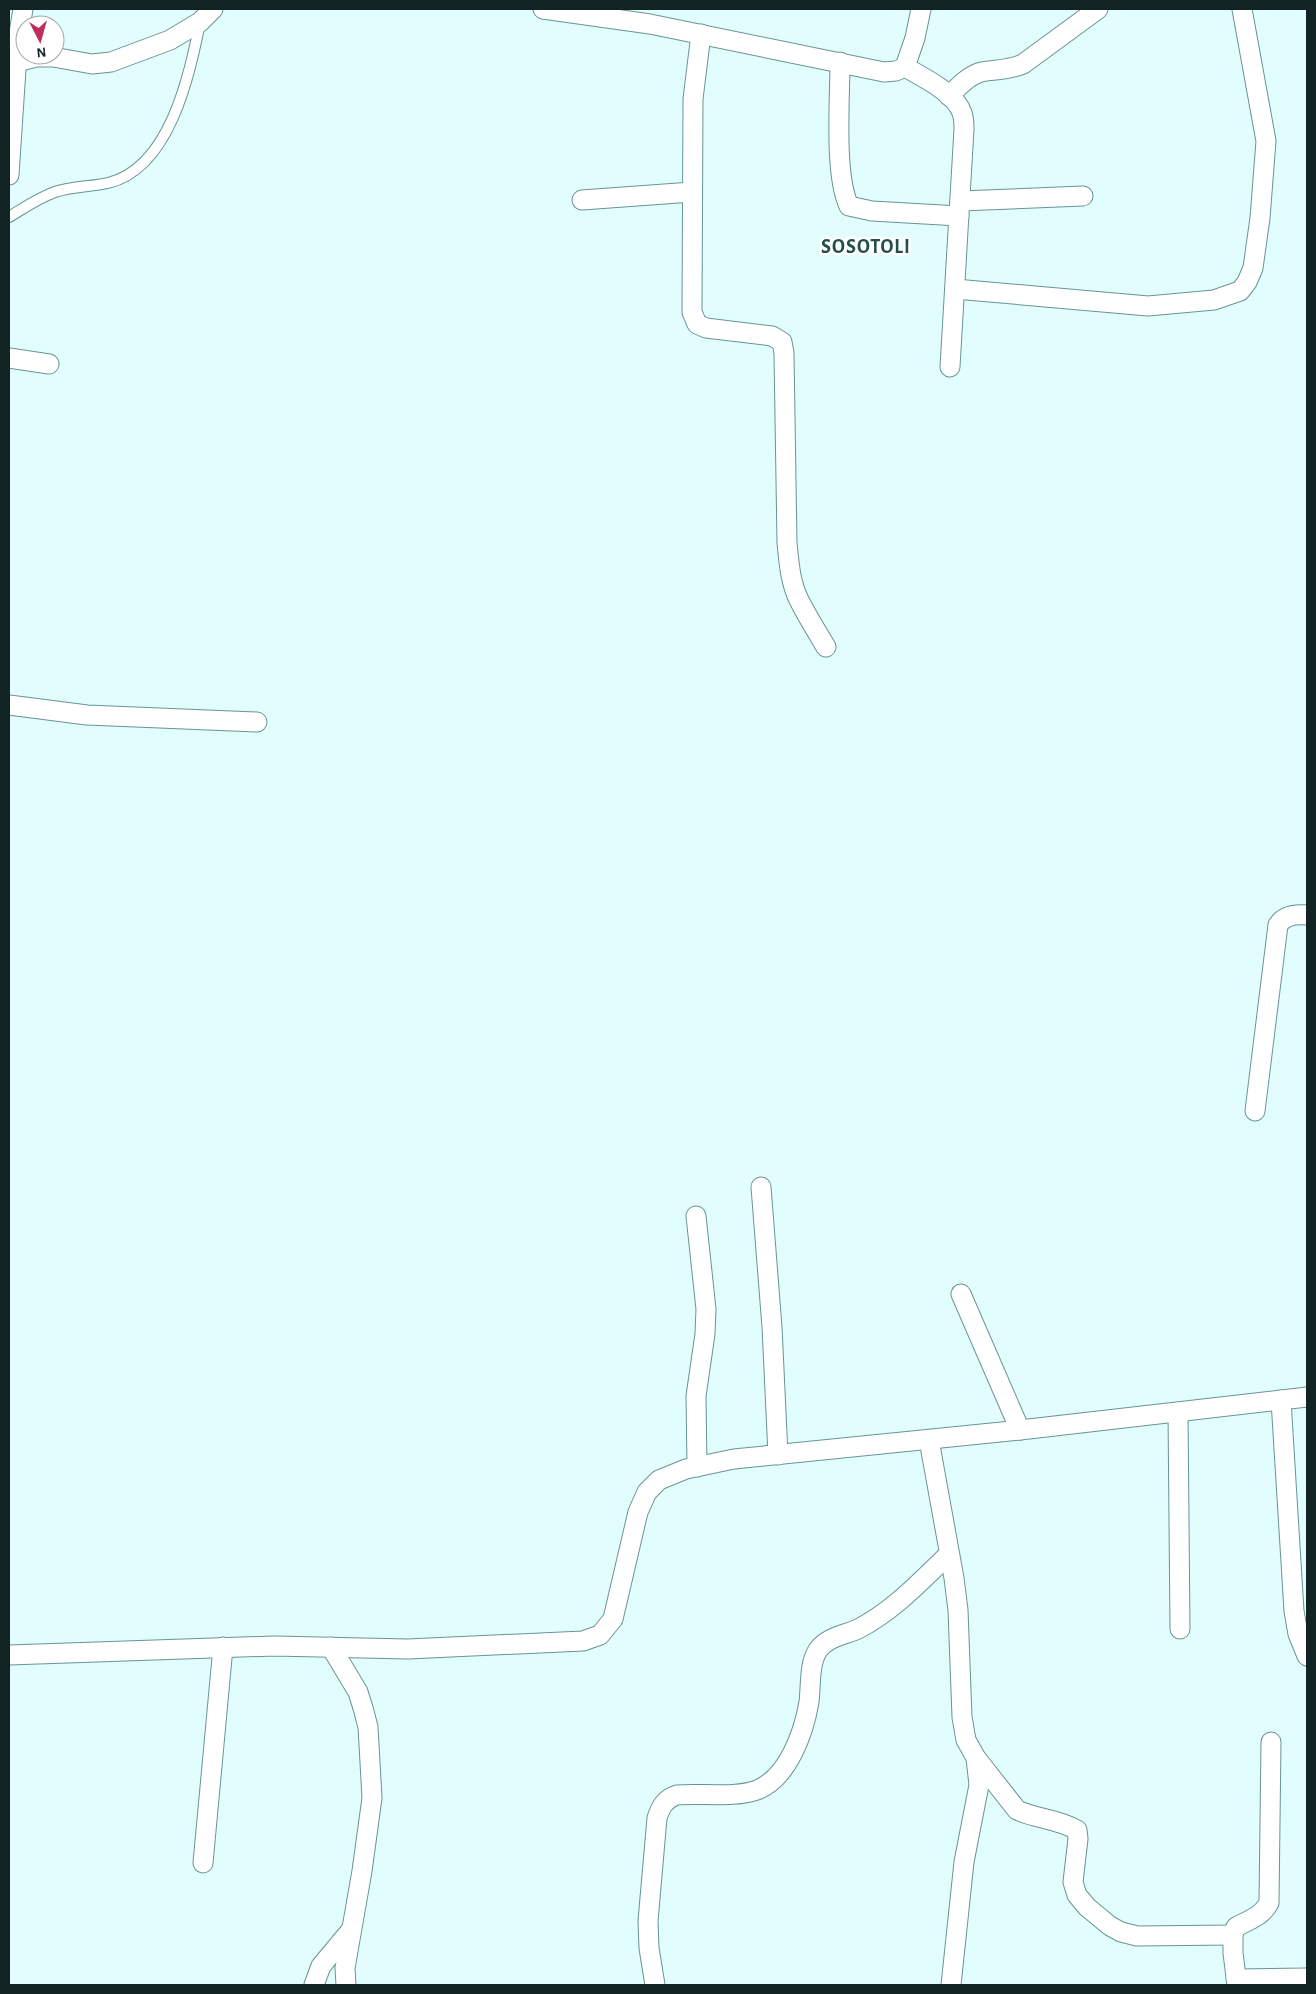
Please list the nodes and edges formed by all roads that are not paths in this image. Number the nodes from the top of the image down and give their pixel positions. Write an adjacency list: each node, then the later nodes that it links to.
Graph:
1 (543, 9): 6 (street)
2 (921, 9): 10 (street)
3 (1098, 9): 11 (street)
4 (1242, 9): 18 (street)
5 (207, 15): 9 (street); 17 (lane)
6 (702, 34): 8 (street); 13 (street)
7 (15, 40): 9 (street)
8 (840, 62): 10 (street); 16 (street)
9 (13, 63): 12 (street)
10 (905, 67): 11 (street)
11 (949, 96): 16 (street)
12 (9, 175)
13 (692, 192): 15 (street); 22 (street)
14 (1083, 196): 16 (street)
15 (582, 200)
16 (960, 208): 18 (street)
17 (9, 217)
18 (955, 288): 21 (street)
19 (9, 358): 20 (street)
20 (49, 364)
21 (950, 368)
22 (826, 647)
23 (9, 705): 24 (street)
24 (257, 722)
25 (1307, 915): 26 (street)
26 (1255, 1111)
27 (761, 1187): 35 (street)
28 (696, 1216): 36 (street)
29 (961, 1294): 33 (street)
30 (1307, 1397): 31 (street)
31 (1281, 1400): 32 (street); 38 (street)
32 (1178, 1412): 33 (street); 39 (street)
33 (1020, 1430): 34 (street)
34 (929, 1440): 35 (street); 37 (street)
35 (778, 1455): 36 (street)
36 (697, 1467): 41 (street)
37 (950, 1554): 45 (street); 53 (street)
38 (1301, 1611): 43 (street)
39 (1180, 1629)
40 (223, 1647): 41 (street); 42 (street); 46 (street)
41 (331, 1647): 47 (street)
42 (9, 1655)
43 (1307, 1656)
44 (1271, 1742): 48 (street)
45 (976, 1758): 48 (street); 54 (street)
46 (203, 1863)
47 (351, 1930): 51 (street); 52 (street)
48 (1233, 1935): 50 (street)
49 (1307, 1978): 50 (street)
50 (1237, 1982)
51 (314, 1985)
52 (346, 1985)
53 (655, 1985)
54 (951, 1985)

